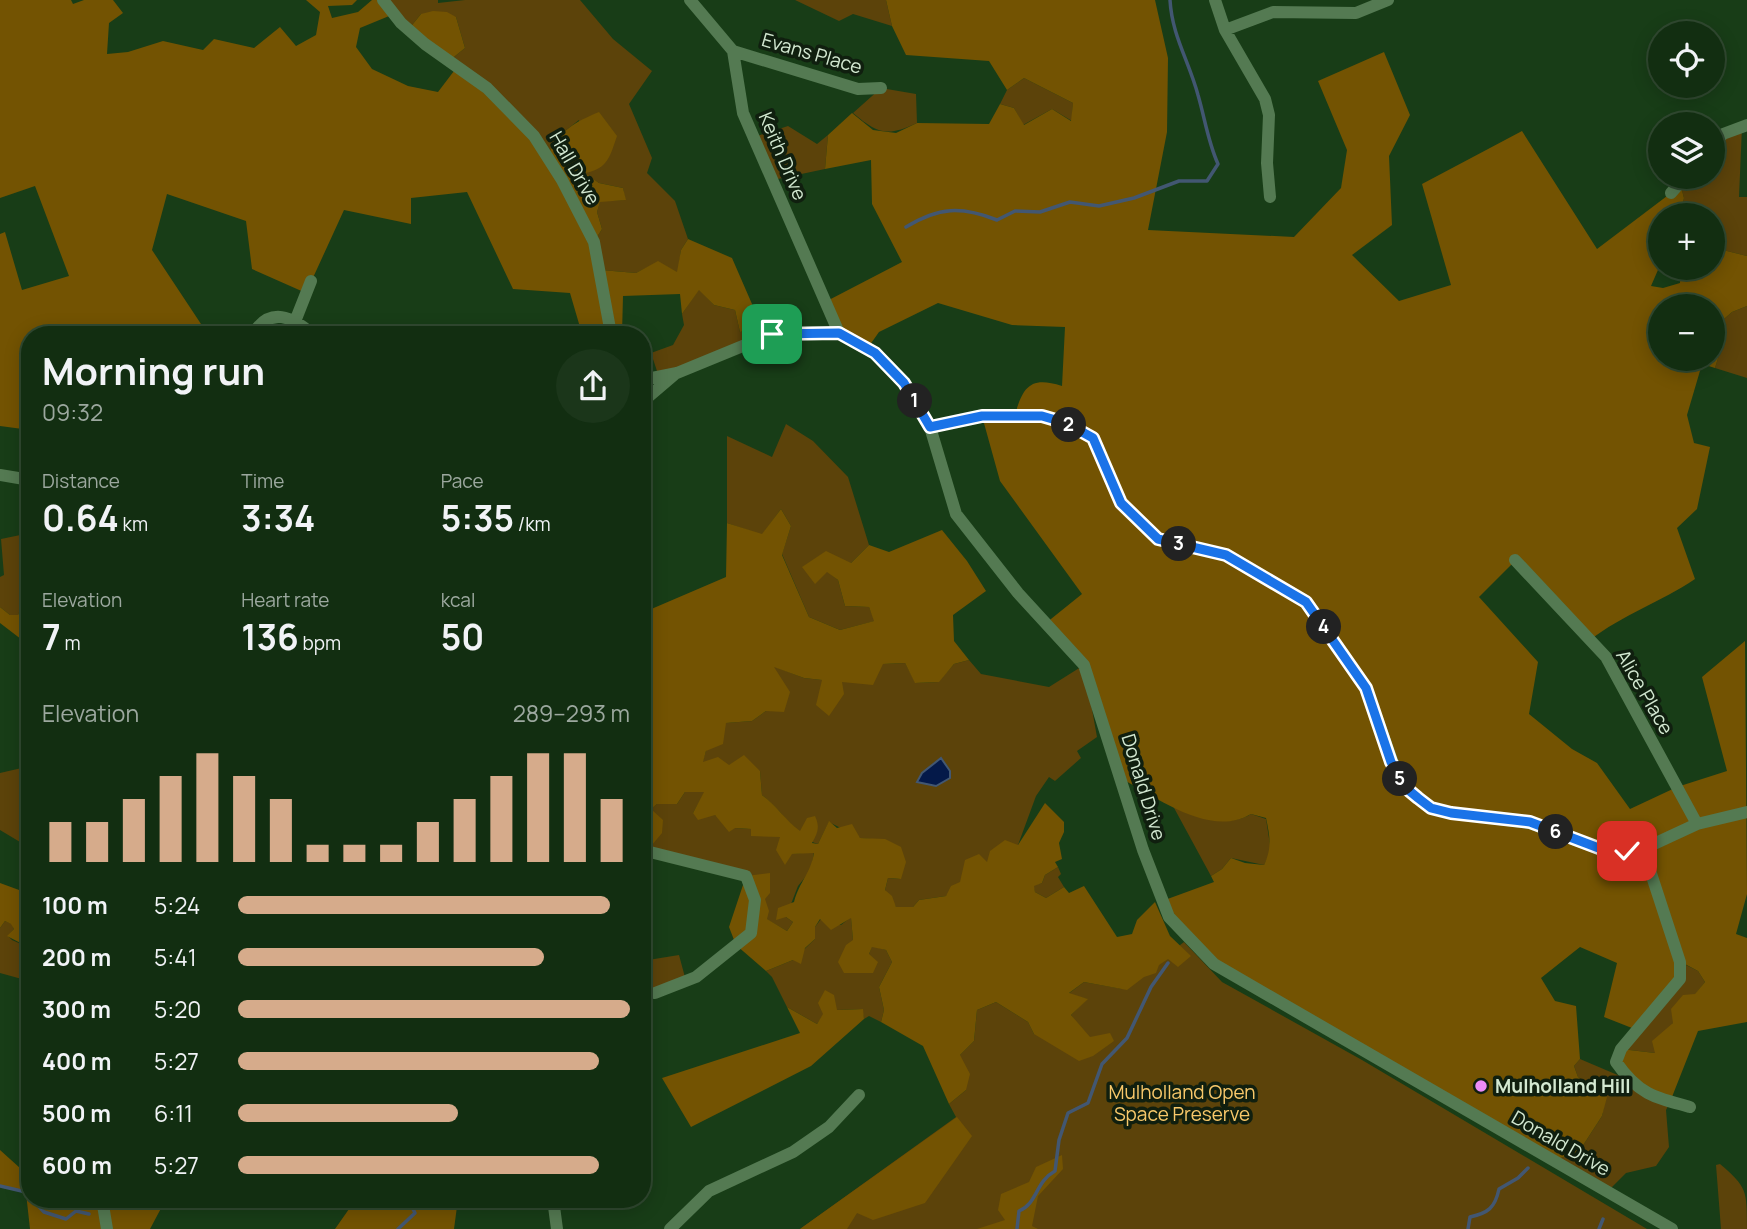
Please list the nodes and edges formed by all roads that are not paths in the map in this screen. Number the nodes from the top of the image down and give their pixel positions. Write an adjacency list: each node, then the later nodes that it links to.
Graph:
1 (383, 0): 17 (street, Hall Drive)
2 (690, 0): 6 (street)
3 (1215, 0): 5 (street)
4 (1388, 0): 5 (street)
5 (1225, 30): 12 (street)
6 (733, 51): 7 (street, Evans Place); 18 (street, Keith Drive)
7 (881, 88)
8 (1747, 125): 9 (street)
9 (1725, 133)
10 (1674, 189): 11 (street)
11 (1671, 193)
12 (1270, 197)
13 (311, 281): 14 (street)
14 (296, 319): 15 (street); 16 (street)
15 (260, 326)
16 (303, 326)
17 (610, 326)
18 (839, 333): 19 (street, Donald Drive); 22 (street, Donald Drive)
19 (677, 373): 20 (street, Donald Drive); 21 (street, Donald Drive)
20 (651, 378)
21 (651, 395)
22 (930, 427): 28 (street); 38 (street, Donald Drive)
23 (0, 475): 24 (street)
24 (21, 478)
25 (1515, 560): 27 (street, Alice Place)
26 (1747, 812): 27 (street)
27 (1697, 824): 28 (street)
28 (1643, 849): 32 (street)
29 (651, 852): 30 (street)
30 (655, 993)
31 (859, 1095): 37 (street)
32 (1690, 1107)
33 (104, 1208): 35 (street)
34 (554, 1208): 36 (street)
35 (107, 1229)
36 (557, 1229)
37 (670, 1229)
38 (1672, 1229)

